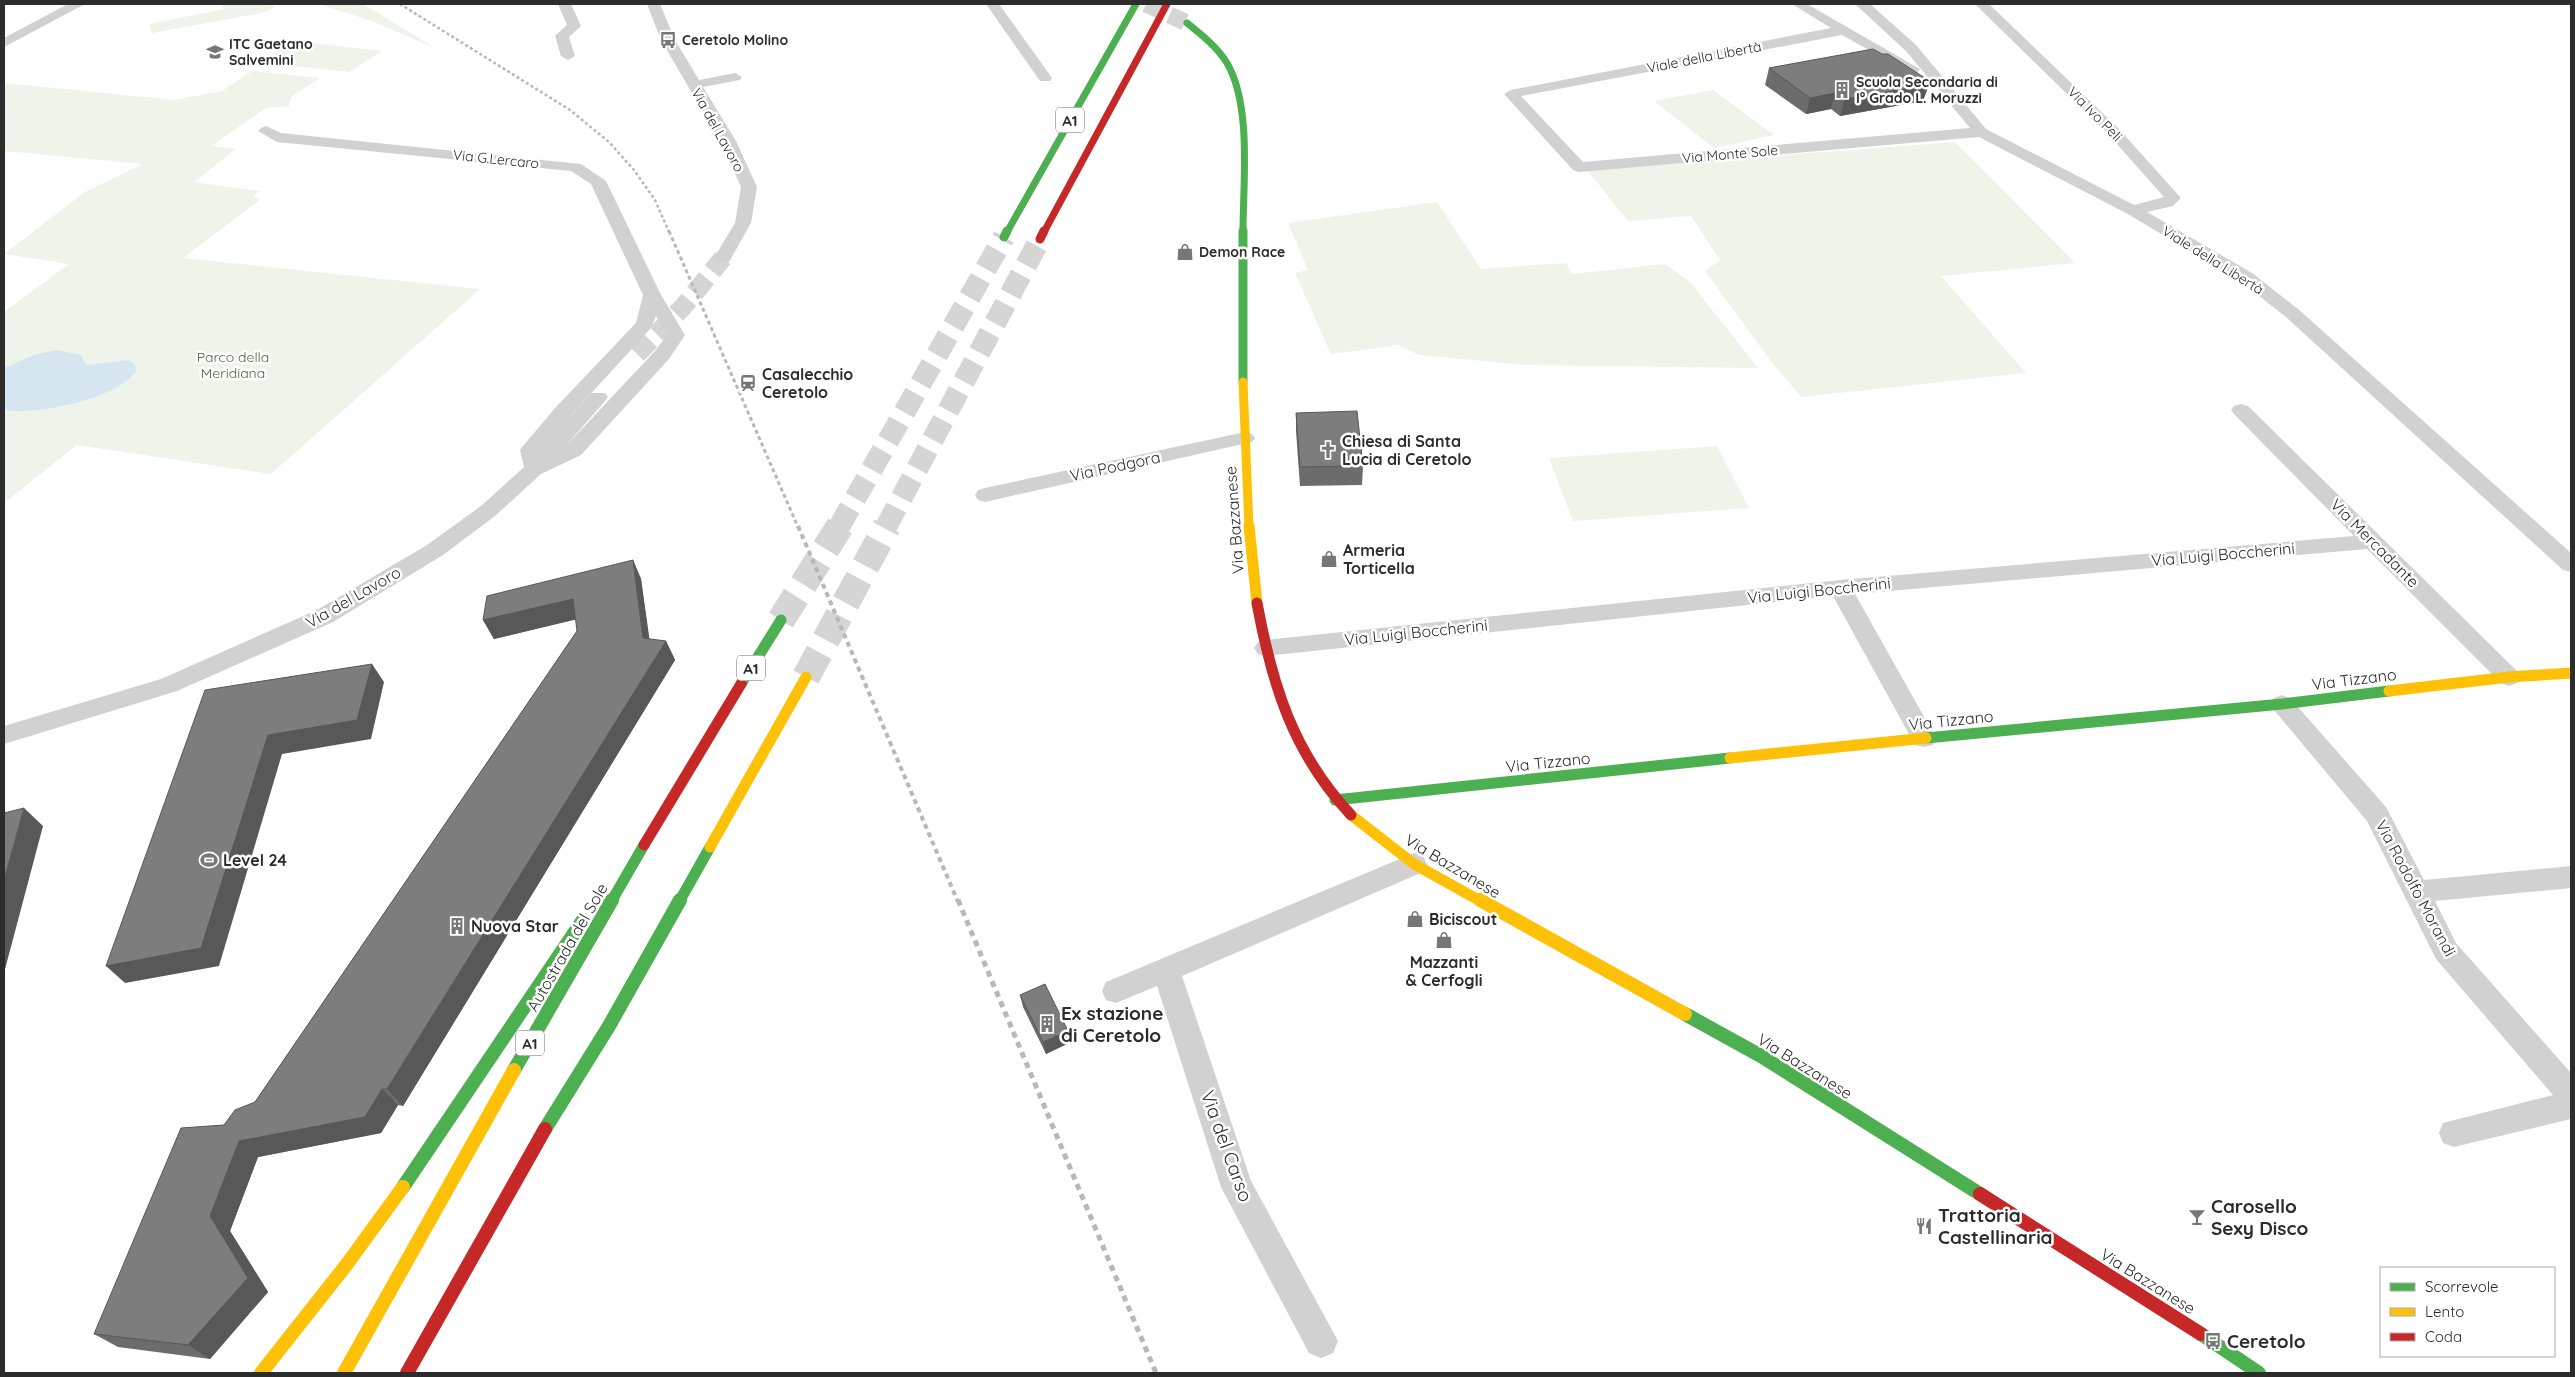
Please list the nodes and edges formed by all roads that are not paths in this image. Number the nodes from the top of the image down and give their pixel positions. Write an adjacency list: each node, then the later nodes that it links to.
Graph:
1 (78, 4): 12 (street)
2 (565, 4): 13 (street)
3 (654, 4): 16 (street, Via del Lavoro)
4 (992, 4): 15 (street)
5 (1136, 4): 22 (main road, A1)
6 (1167, 4): 23 (main road, A1)
7 (1798, 4): 11 (street)
8 (1862, 4): 17 (street, Viale della Libertà)
9 (1982, 4): 21 (street, Via Ivo Peli)
10 (1187, 23): 28 (main road, Via Bazzanese)
11 (1845, 30): 17 (street); 18 (street, Viale della Libertà)
12 (4, 43)
13 (568, 56)
14 (735, 77): 16 (street)
15 (1045, 78)
16 (694, 85): 24 (street, Via del Lavoro)
17 (1943, 86): 20 (street, Viale della Libertà)
18 (1510, 94): 20 (street, Via Monte Sole)
19 (266, 131): 25 (street, Via G.Lercaro)
20 (1981, 132): 21 (street, Viale della Libertà)
21 (2132, 210): 32 (street, Viale della Libertà)
22 (1004, 236)
23 (1040, 239)
24 (723, 258)
25 (652, 295): 29 (street); 29 (street, Via G.Lercaro)
26 (637, 354): 29 (street, Via del Lavoro)
27 (2241, 410): 31 (street, Via Mercadante)
28 (1244, 438): 30 (street, Via Podgora); 35 (main road, Via Bazzanese)
29 (534, 469): 41 (street, Via del Lavoro)
30 (985, 495)
31 (2373, 541): 33 (street, Via Luigi Boccherini); 38 (street, Via Mercadante)
32 (2571, 565)
33 (1840, 588): 35 (street, Via Luigi Boccherini); 42 (street)
34 (781, 620): 40 (main road, Autostrada del Sole / A1)
35 (1266, 648): 43 (main road, Via Bazzanese)
36 (2571, 673): 38 (main road, Via Tizzano)
37 (806, 677): 57 (main road)
38 (2509, 677): 39 (main road, Via Tizzano)
39 (2282, 704): 42 (main road, Via Tizzano); 47 (street, Via Rodolfo Morandi)
40 (720, 716): 46 (main road); 56 (main road, Autostrada del Sole / A1)
41 (4, 735)
42 (1924, 738): 43 (main road, Via Tizzano)
43 (1335, 800): 44 (main road, Via Bazzanese)
44 (1414, 864): 49 (street); 58 (main road, Via Bazzanese)
45 (2571, 876): 47 (street)
46 (610, 880)
47 (2417, 892): 51 (street, Via Rodolfo Morandi)
48 (588, 912): 55 (main road)
49 (1166, 970): 50 (street); 54 (street, Via del Carso)
50 (1116, 991)
51 (2571, 1094)
52 (2571, 1105): 53 (street)
53 (2454, 1133)
54 (1321, 1340)
55 (261, 1373)
56 (344, 1373)
57 (408, 1373)
58 (2259, 1373)

